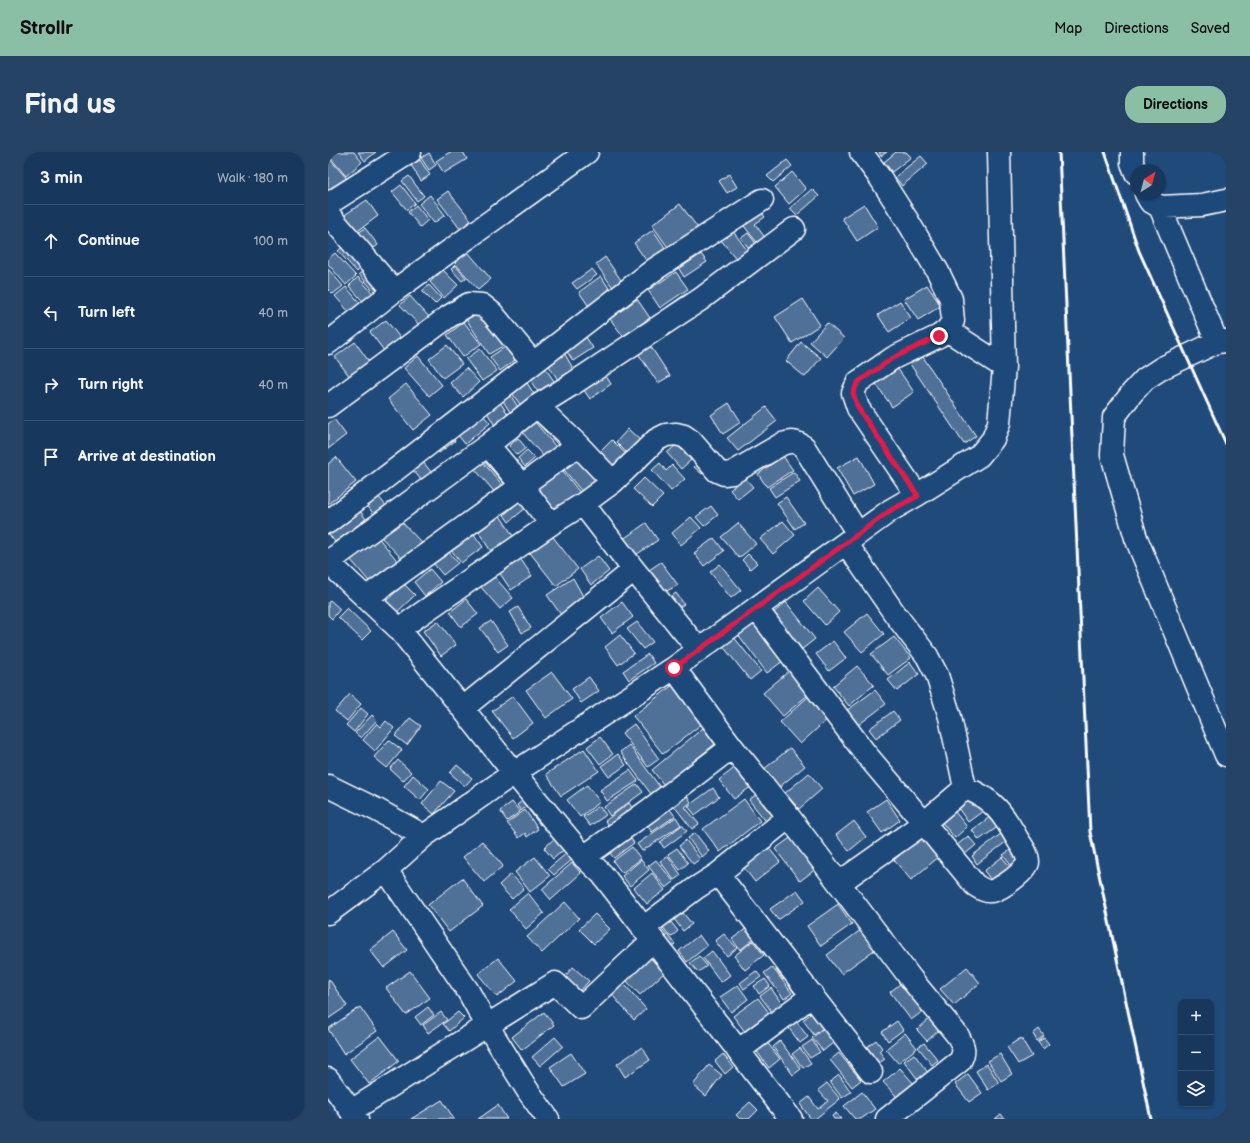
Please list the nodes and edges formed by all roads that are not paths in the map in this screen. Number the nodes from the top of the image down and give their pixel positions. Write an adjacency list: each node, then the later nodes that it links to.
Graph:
1 (410, 152): 10 (street)
2 (587, 152): 13 (street)
3 (861, 152): 14 (street)
4 (999, 152): 18 (street)
5 (1132, 152): 6 (street)
6 (1132, 164)
7 (762, 200): 17 (street)
8 (1153, 200): 9 (street); 15 (street)
9 (1226, 200)
10 (328, 204)
11 (328, 214): 13 (street)
12 (794, 229): 20 (street)
13 (394, 291): 16 (street)
14 (947, 330): 18 (street); 25 (street)
15 (1221, 341): 39 (street)
16 (328, 343)
17 (533, 362): 19 (street); 27 (street)
18 (1004, 367): 25 (street)
19 (328, 406)
20 (537, 406): 21 (street); 22 (street)
21 (488, 445): 24 (street); 30 (street)
22 (578, 445): 23 (street); 24 (street)
23 (613, 482): 26 (street); 29 (street)
24 (522, 486): 28 (street); 32 (street)
25 (918, 496): 29 (street)
26 (583, 504): 28 (street); 31 (street)
27 (328, 522)
28 (551, 524): 34 (street)
29 (852, 539): 33 (street); 42 (street)
30 (328, 562): 32 (street)
31 (634, 570): 35 (street); 37 (street)
32 (366, 598): 34 (street)
33 (756, 608): 35 (street); 44 (street)
34 (399, 629): 37 (street)
35 (699, 650): 36 (street)
36 (674, 668): 38 (street); 40 (street)
37 (463, 708): 40 (street)
38 (732, 747): 43 (street); 46 (street)
39 (1226, 755)
40 (514, 773): 45 (street); 46 (street)
41 (328, 786): 45 (street)
42 (965, 788): 44 (street); 44 (street)
43 (789, 818): 48 (street); 49 (street)
44 (924, 822): 49 (street)
45 (424, 836): 47 (street)
46 (584, 856): 51 (street)
47 (386, 870): 50 (street); 53 (street)
48 (718, 874): 51 (street); 52 (street)
49 (839, 883): 60 (street)
50 (328, 913)
51 (648, 934): 53 (street); 54 (street)
52 (813, 995): 54 (street); 55 (street)
53 (487, 1025): 57 (street); 58 (street)
54 (738, 1051): 59 (street)
55 (871, 1072)
56 (328, 1078): 57 (street)
57 (354, 1115)
58 (548, 1119)
59 (791, 1119)
60 (887, 1119)

